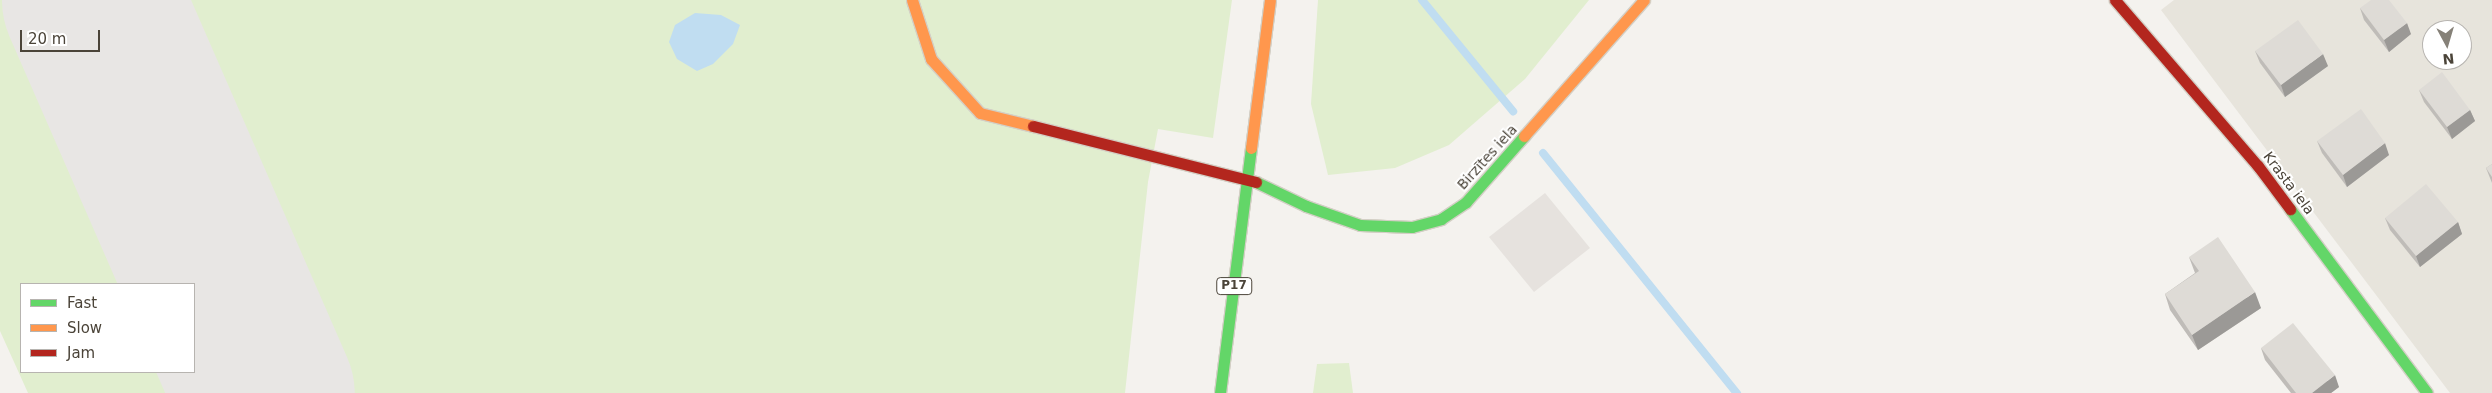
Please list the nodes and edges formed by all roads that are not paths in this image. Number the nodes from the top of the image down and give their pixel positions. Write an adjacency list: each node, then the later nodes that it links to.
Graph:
1 (912, 0): 5 (street, Birzītes iela)
2 (1270, 0): 5 (street, P17)
3 (1644, 0): 5 (street, Birzītes iela)
4 (2115, 0): 7 (street, Krasta iela)
5 (1248, 178): 6 (street, P17)
6 (1220, 393)
7 (2427, 393)

